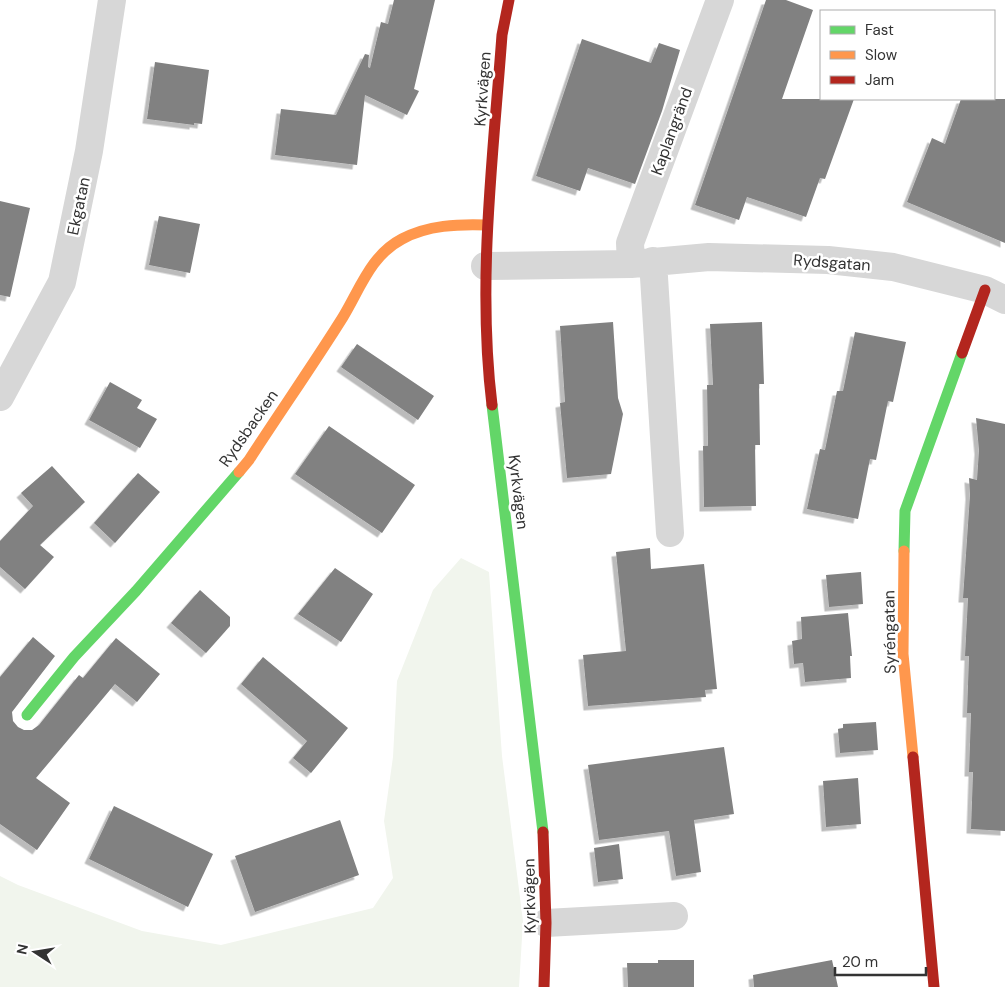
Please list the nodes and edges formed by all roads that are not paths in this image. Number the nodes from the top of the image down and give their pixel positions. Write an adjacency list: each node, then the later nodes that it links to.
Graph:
1 (112, 0): 8 (street, Ekgatan)
2 (509, 0): 4 (street, Kyrkvägen)
3 (720, 0): 5 (street, Kaplangränd)
4 (487, 225): 6 (street, Kyrkvägen); 10 (street, Rydsbacken)
5 (642, 263): 6 (street, Rydsgatan); 7 (street, Rydsgatan); 9 (street)
6 (485, 266): 12 (street, Kyrkvägen)
7 (995, 295): 14 (street, Syréngatan)
8 (0, 398)
9 (670, 533)
10 (26, 715)
11 (674, 916): 12 (street)
12 (546, 924): 13 (street, Kyrkvägen)
13 (544, 987)
14 (934, 987)

